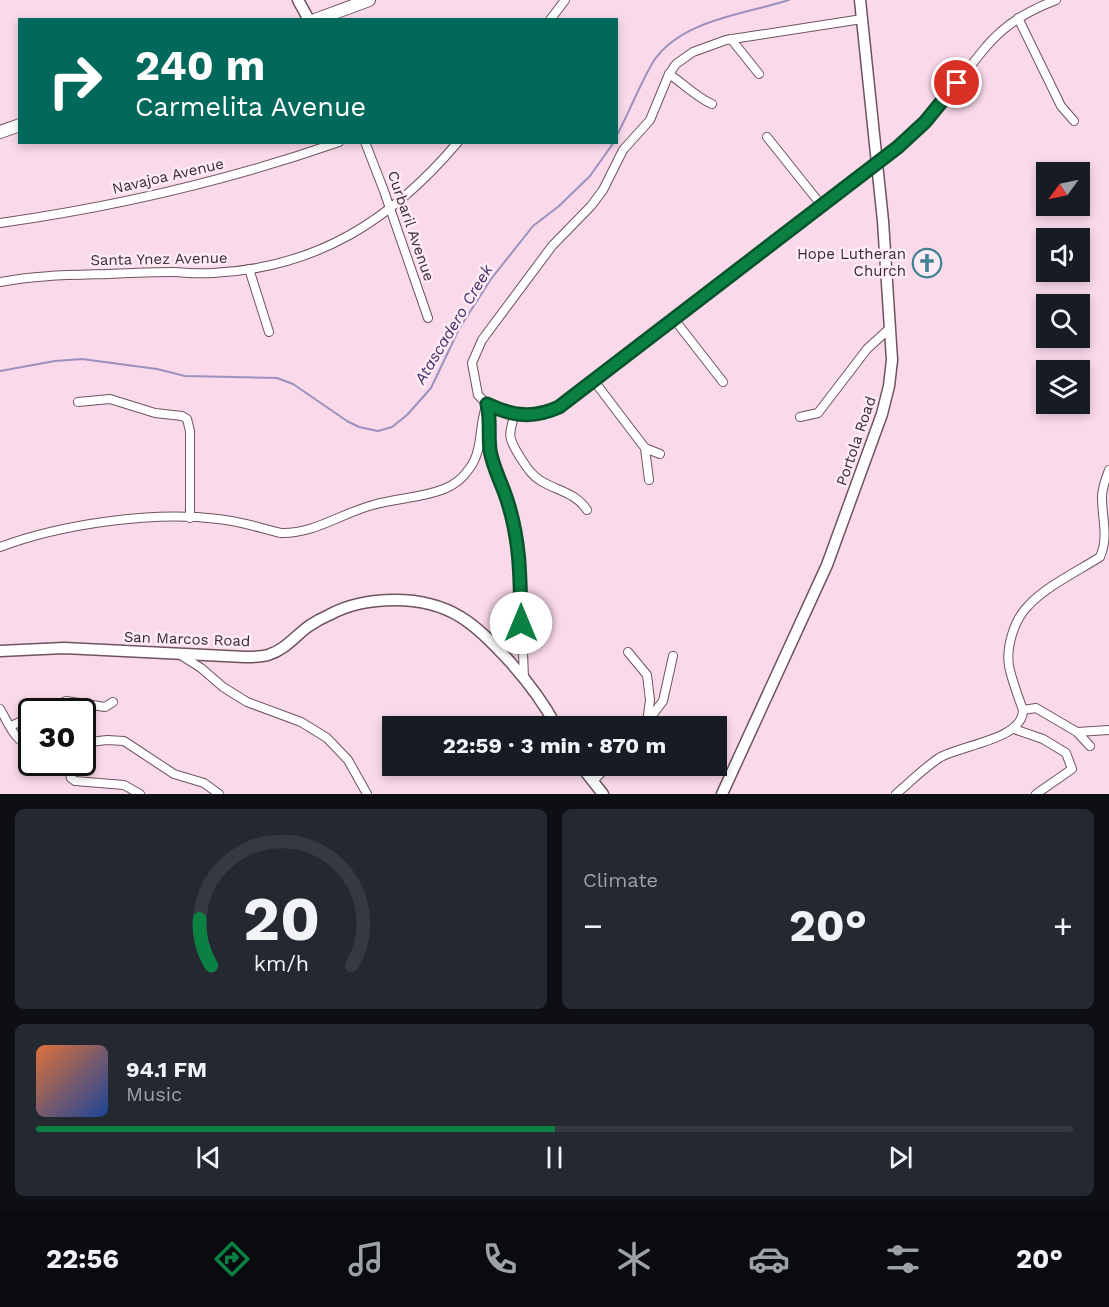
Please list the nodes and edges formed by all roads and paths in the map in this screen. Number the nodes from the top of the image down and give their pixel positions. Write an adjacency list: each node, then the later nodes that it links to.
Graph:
1 (298, 0): 6 (street)
2 (369, 0): 7 (main road)
3 (565, 0): 8 (street)
4 (860, 0): 9 (street, Portola Road)
5 (1056, 0): 10 (street)
6 (308, 18)
7 (320, 18)
8 (552, 18)
9 (862, 18): 11 (street); 22 (street, Portola Road)
10 (1018, 18): 15 (street); 22 (street)
11 (731, 39): 12 (street); 13 (street)
12 (669, 74): 14 (street); 35 (street)
13 (759, 74)
14 (712, 104)
15 (1074, 121)
16 (18, 126): 17 (main road)
17 (0, 132)
18 (767, 137): 23 (street)
19 (333, 144): 25 (street, Navajoa Avenue)
20 (366, 144): 24 (street, Curbaril Avenue)
21 (456, 144): 24 (street, Santa Ynez Avenue)
22 (878, 163): 23 (street); 30 (street, Portola Road)
23 (822, 206): 29 (street)
24 (390, 209): 26 (street, Santa Ynez Avenue); 28 (street, Curbaril Avenue)
25 (0, 223)
26 (249, 269): 27 (street, Santa Ynez Avenue); 31 (street)
27 (0, 282)
28 (428, 318)
29 (674, 319): 32 (street); 33 (street)
30 (890, 328): 37 (street); 73 (street, Portola Road)
31 (269, 332)
32 (594, 381): 36 (street); 38 (street)
33 (723, 382)
34 (78, 402): 43 (street)
35 (487, 404): 36 (street); 43 (street); 49 (street)
36 (515, 414): 42 (street)
37 (800, 417)
38 (645, 448): 39 (street); 41 (street)
39 (660, 454)
40 (1109, 470): 53 (street)
41 (649, 480)
42 (587, 510)
43 (190, 518): 44 (street)
44 (0, 547)
45 (0, 651): 47 (street, San Marcos Road)
46 (628, 652): 55 (street)
47 (178, 654): 49 (street, San Marcos Road); 71 (street)
48 (673, 656): 56 (street)
49 (524, 678): 54 (street, San Marcos Road)
50 (113, 702): 51 (street)
51 (96, 705)
52 (0, 709): 58 (street)
53 (1023, 710): 59 (street); 61 (street)
54 (549, 716)
55 (647, 716)
56 (652, 716)
57 (18, 723): 58 (street)
58 (11, 726): 62 (street)
59 (1014, 729): 74 (street); 75 (street)
60 (1109, 730): 61 (street)
61 (1077, 732): 64 (street)
62 (18, 737)
63 (96, 741): 70 (street)
64 (1090, 746)
65 (70, 776): 69 (street)
66 (589, 776): 68 (street)
67 (598, 776): 68 (street)
68 (593, 781): 72 (street)
69 (140, 794)
70 (219, 794)
71 (367, 794)
72 (603, 794)
73 (722, 794)
74 (896, 794)
75 (1036, 794)

